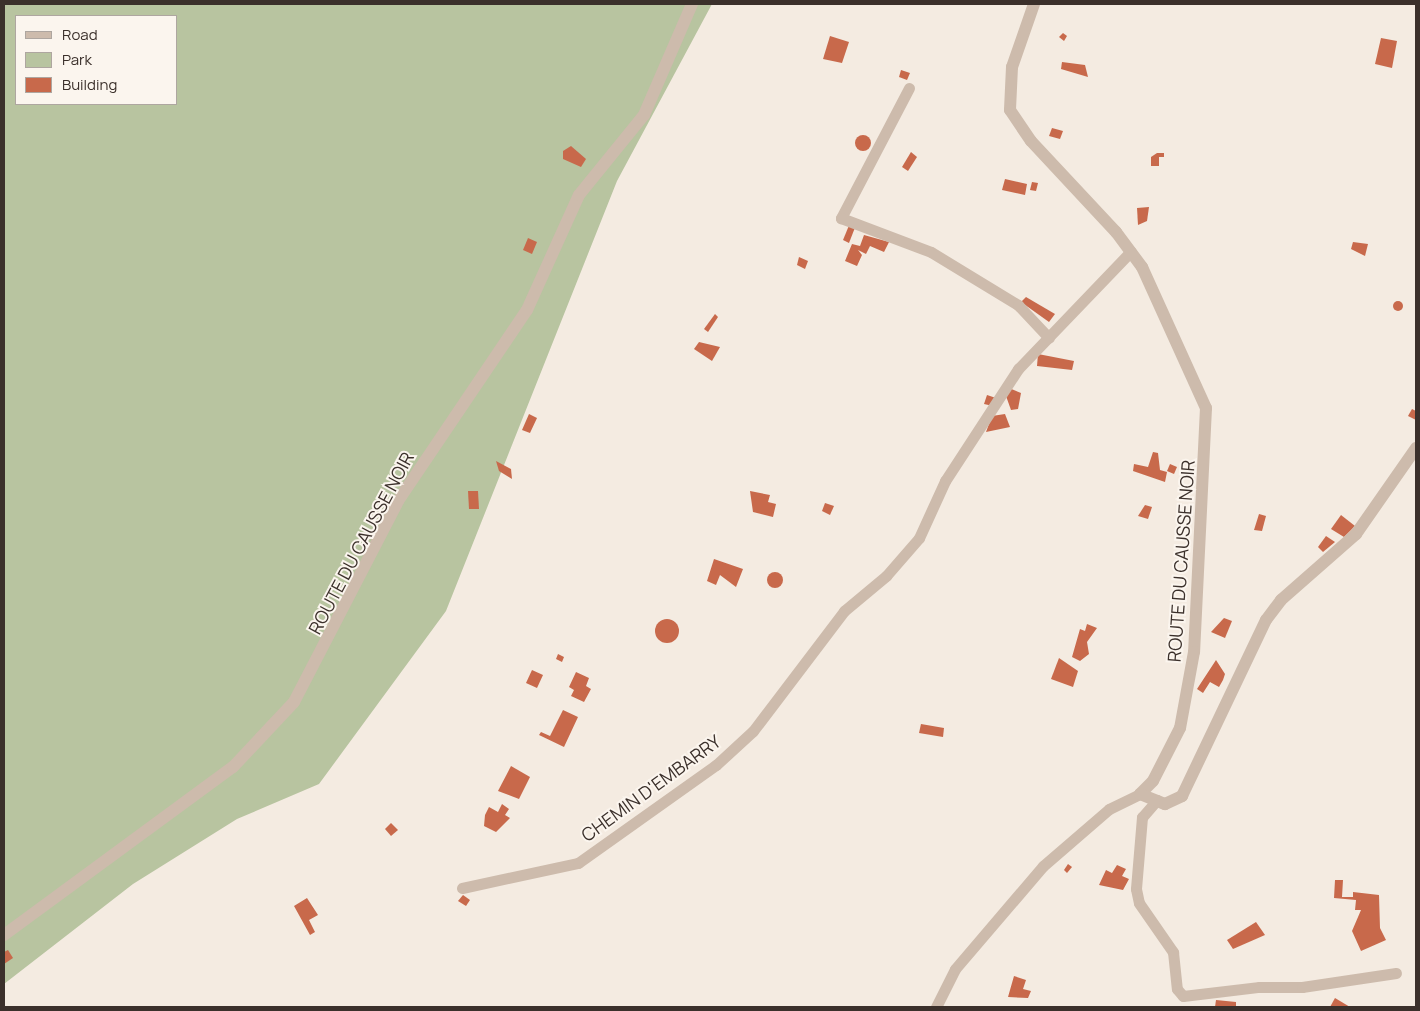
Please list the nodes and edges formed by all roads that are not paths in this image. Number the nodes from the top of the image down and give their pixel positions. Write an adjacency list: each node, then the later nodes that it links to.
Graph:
1 (692, 4): 10 (street, ROUTE DU CAUSSE NOIR)
2 (1034, 4): 4 (street, ROUTE DU CAUSSE NOIR)
3 (909, 88): 5 (street)
4 (1131, 251): 5 (street, CHEMIN D'EMBARRY); 7 (street, ROUTE DU CAUSSE NOIR)
5 (1049, 338): 9 (street, CHEMIN D'EMBARRY)
6 (1416, 448): 8 (street)
7 (1140, 794): 8 (street); 13 (street)
8 (1156, 800): 12 (street)
9 (462, 888)
10 (4, 935)
11 (1396, 973): 12 (street)
12 (1182, 1002)
13 (936, 1007)

